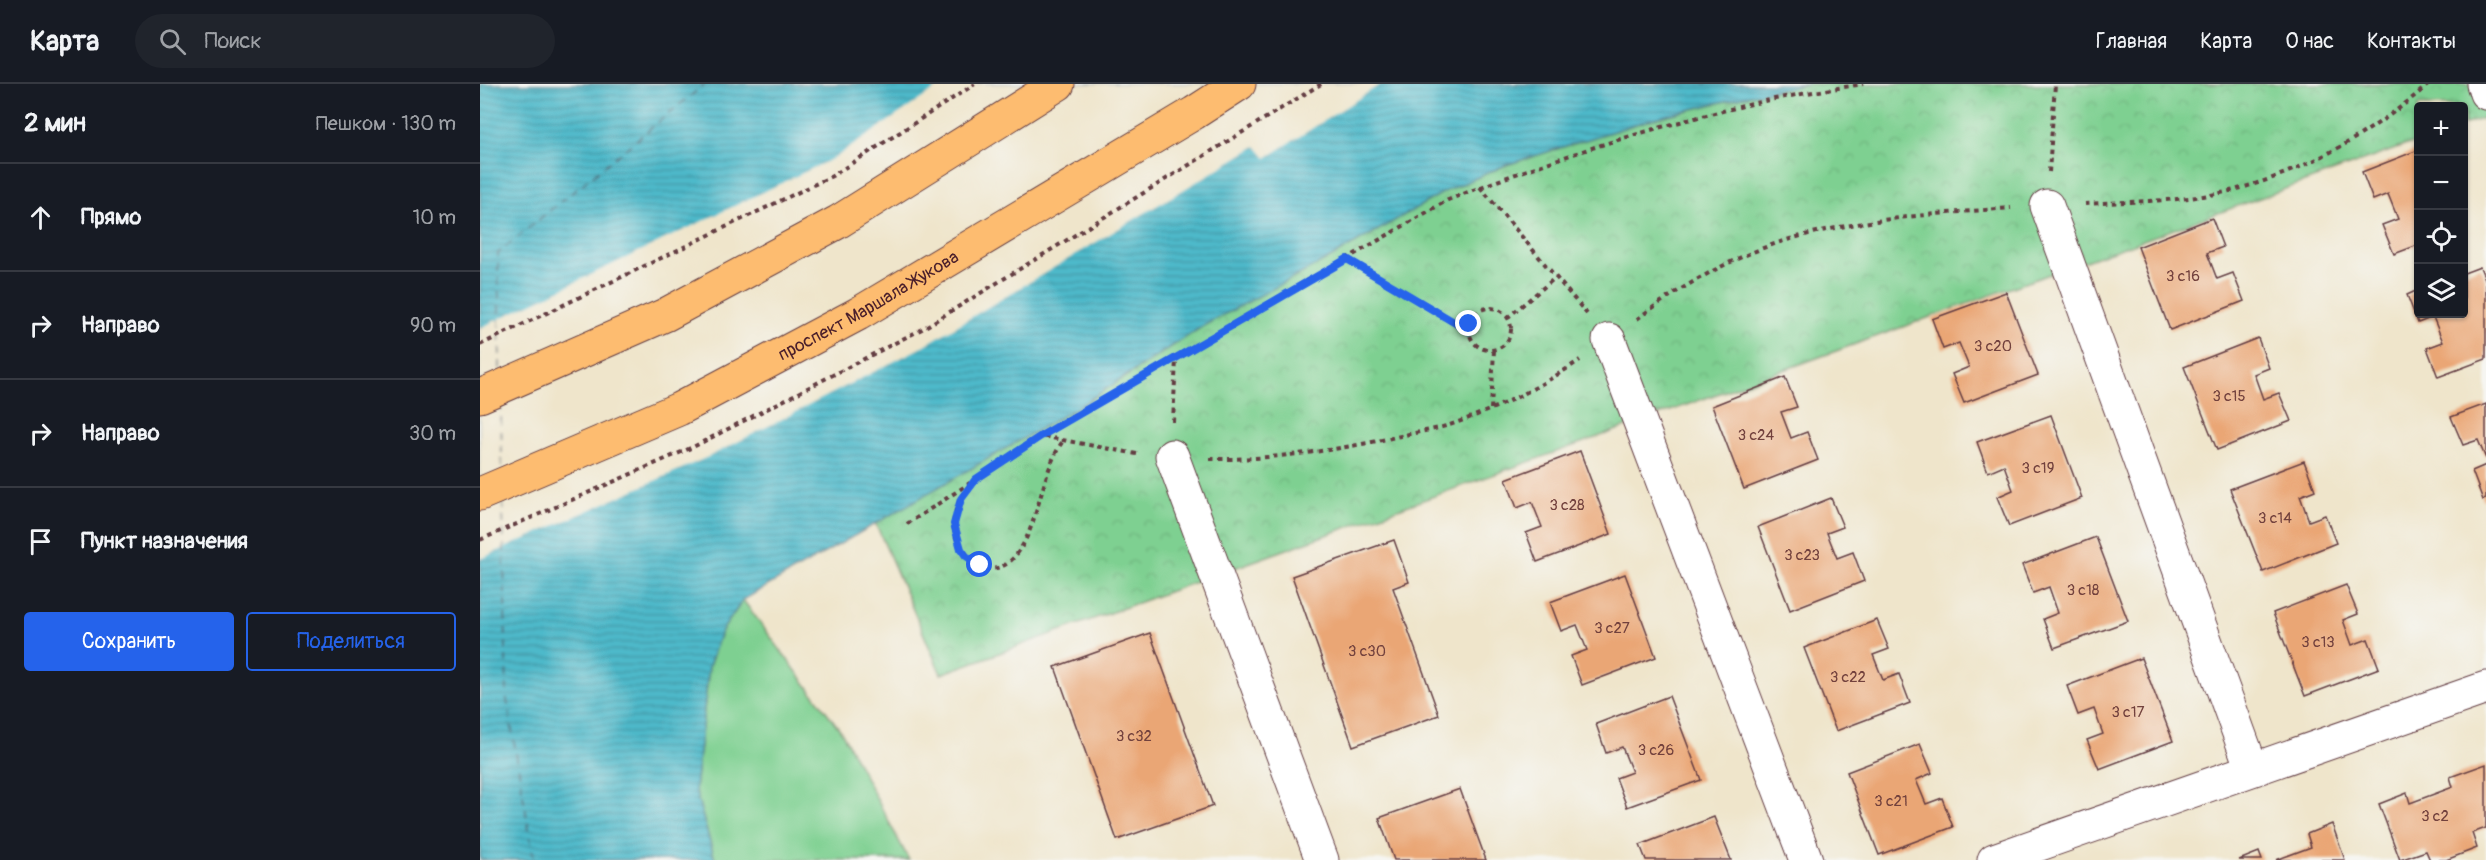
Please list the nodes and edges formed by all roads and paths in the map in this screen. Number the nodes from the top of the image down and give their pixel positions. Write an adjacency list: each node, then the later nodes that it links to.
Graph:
1 (975, 84): 16 (path)
2 (1058, 84): 19 (main road)
3 (1239, 84): 25 (main road, проспект Маршала Жукова)
4 (1863, 84): 9 (path)
5 (2055, 84): 10 (path)
6 (2429, 84): 10 (path)
7 (2483, 84): 8 (street)
8 (2486, 93)
9 (1480, 187): 11 (path); 12 (path)
10 (2047, 206): 15 (path); 28 (street)
11 (1347, 259): 14 (path); 18 (path)
12 (1556, 277): 13 (path); 15 (path)
13 (1507, 318): 14 (path); 17 (path)
14 (1469, 331): 17 (path)
15 (1609, 340): 20 (path); 30 (street)
16 (480, 345)
17 (1494, 350): 20 (path)
18 (1176, 359): 21 (path); 23 (path)
19 (480, 396)
20 (1491, 409): 23 (path)
21 (1041, 436): 22 (path); 24 (path)
22 (1062, 441): 23 (path); 24 (path)
23 (1172, 456): 29 (street)
24 (976, 479): 26 (path)
25 (480, 494)
26 (907, 524)
27 (2486, 688): 28 (street)
28 (2252, 769): 31 (street)
29 (1322, 860)
30 (1806, 860)
31 (1994, 860)

